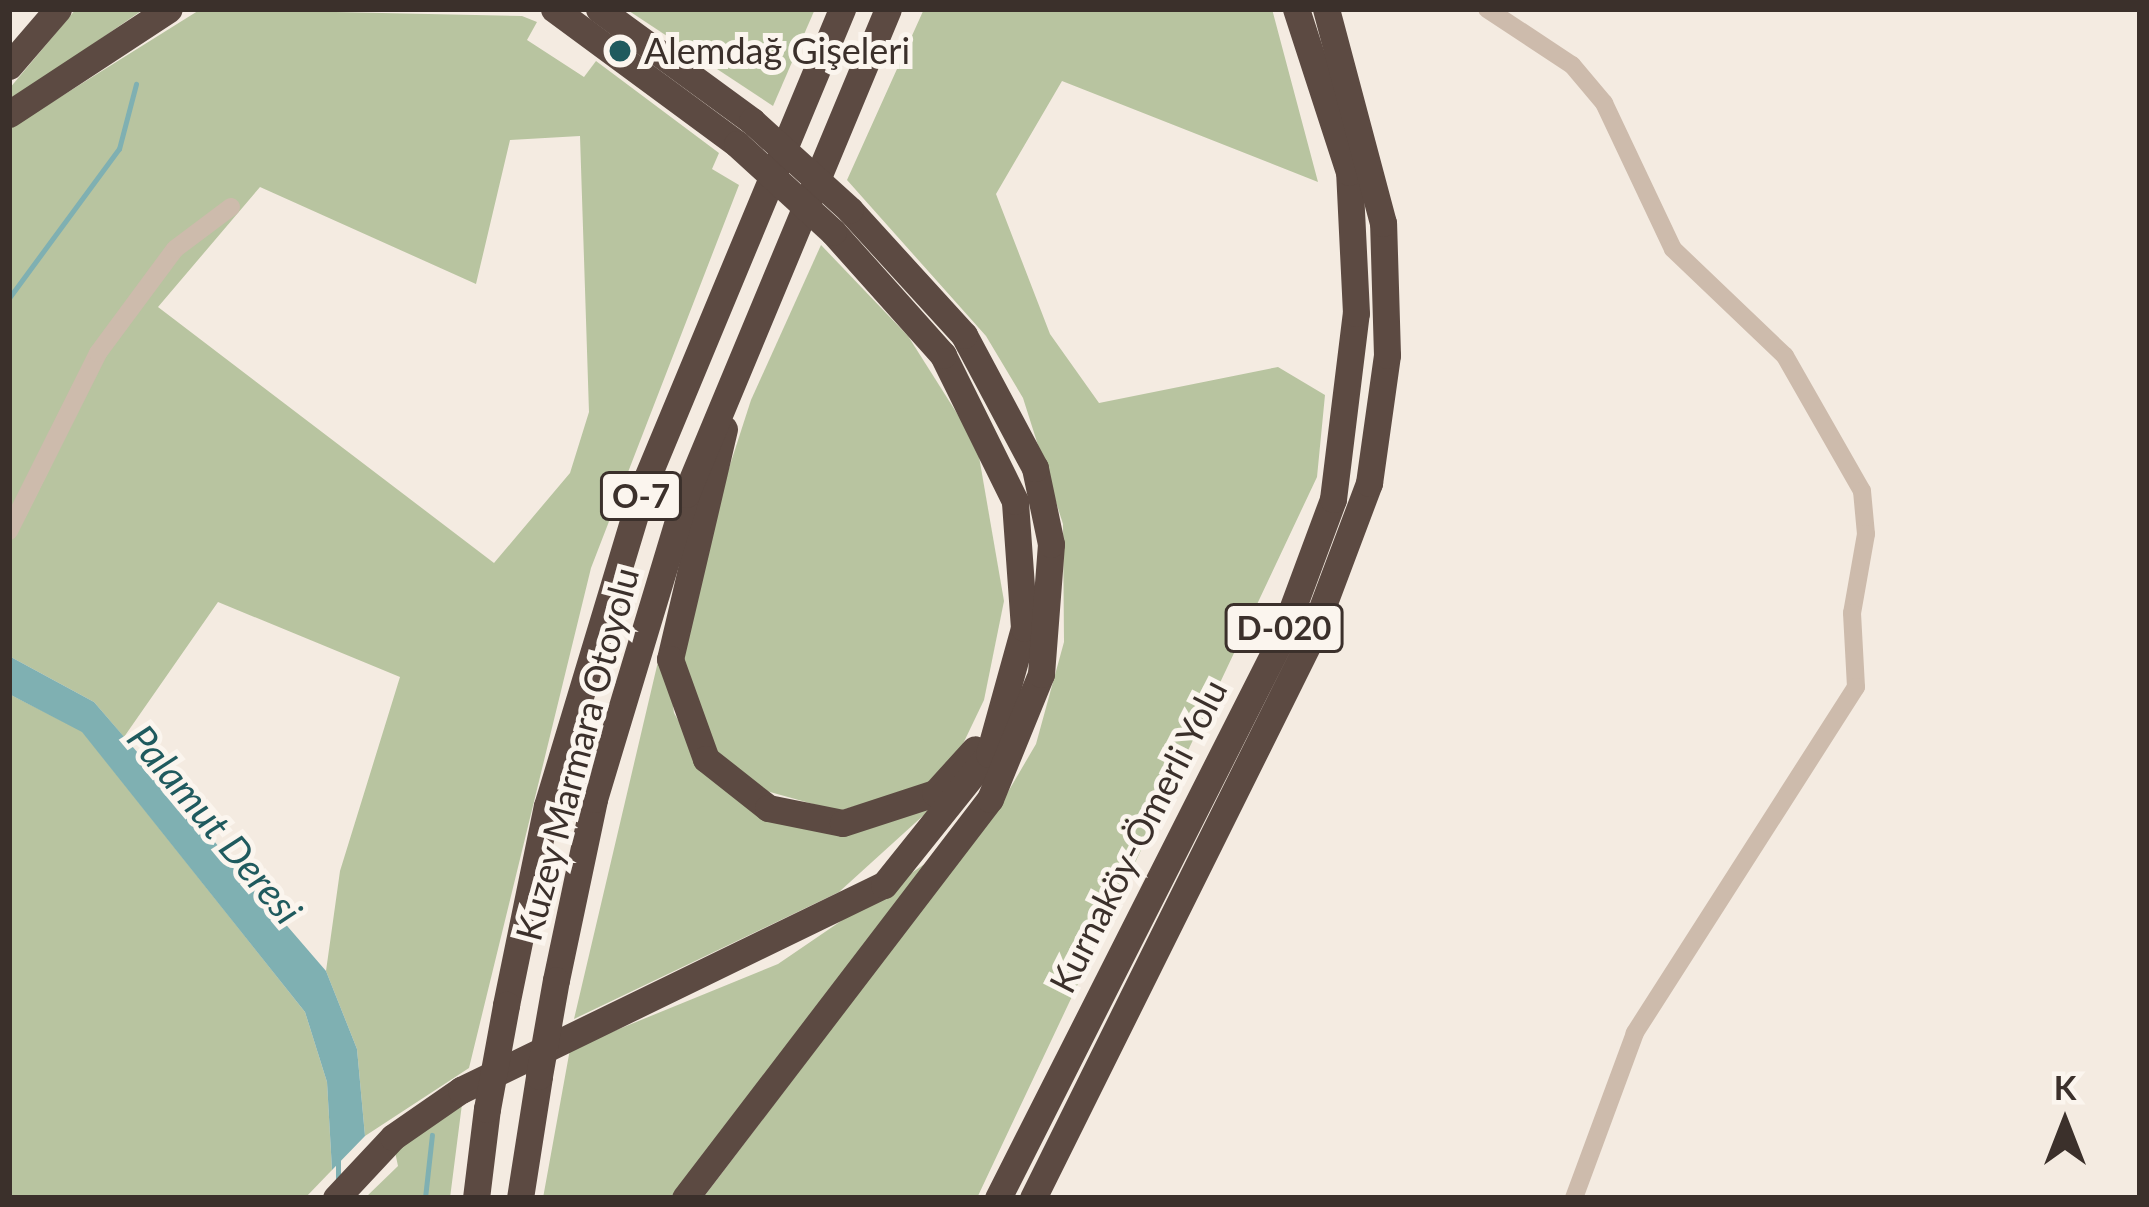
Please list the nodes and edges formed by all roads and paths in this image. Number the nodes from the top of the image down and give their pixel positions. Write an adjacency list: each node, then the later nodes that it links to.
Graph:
1 (58, 9): 11 (highway)
2 (169, 9): 12 (highway)
3 (532, 9): 10 (highway)
4 (554, 9): 10 (highway)
5 (842, 9): 19 (highway, Kuzey Marmara Otoyolu / O-7, bridge)
6 (888, 9): 15 (highway, Kuzey Marmara Otoyolu / O-7)
7 (1296, 9): 22 (highway, Kurnaköy-Ömerli Yolu / D-020)
8 (1326, 9): 23 (highway, Kurnaköy-Ömerli Yolu / D-020)
9 (1487, 9): 24 (street)
10 (596, 22): 14 (highway, bridge)
11 (9, 66)
12 (9, 114)
13 (231, 207): 16 (street)
14 (841, 221): 17 (highway); 21 (highway)
15 (742, 344): 17 (highway); 20 (highway, Kuzey Marmara Otoyolu / O-7, bridge)
16 (9, 531)
17 (1018, 666): 18 (highway)
18 (336, 1198)
19 (476, 1198)
20 (520, 1198)
21 (686, 1198)
22 (998, 1198)
23 (1033, 1198)
24 (1574, 1198)

